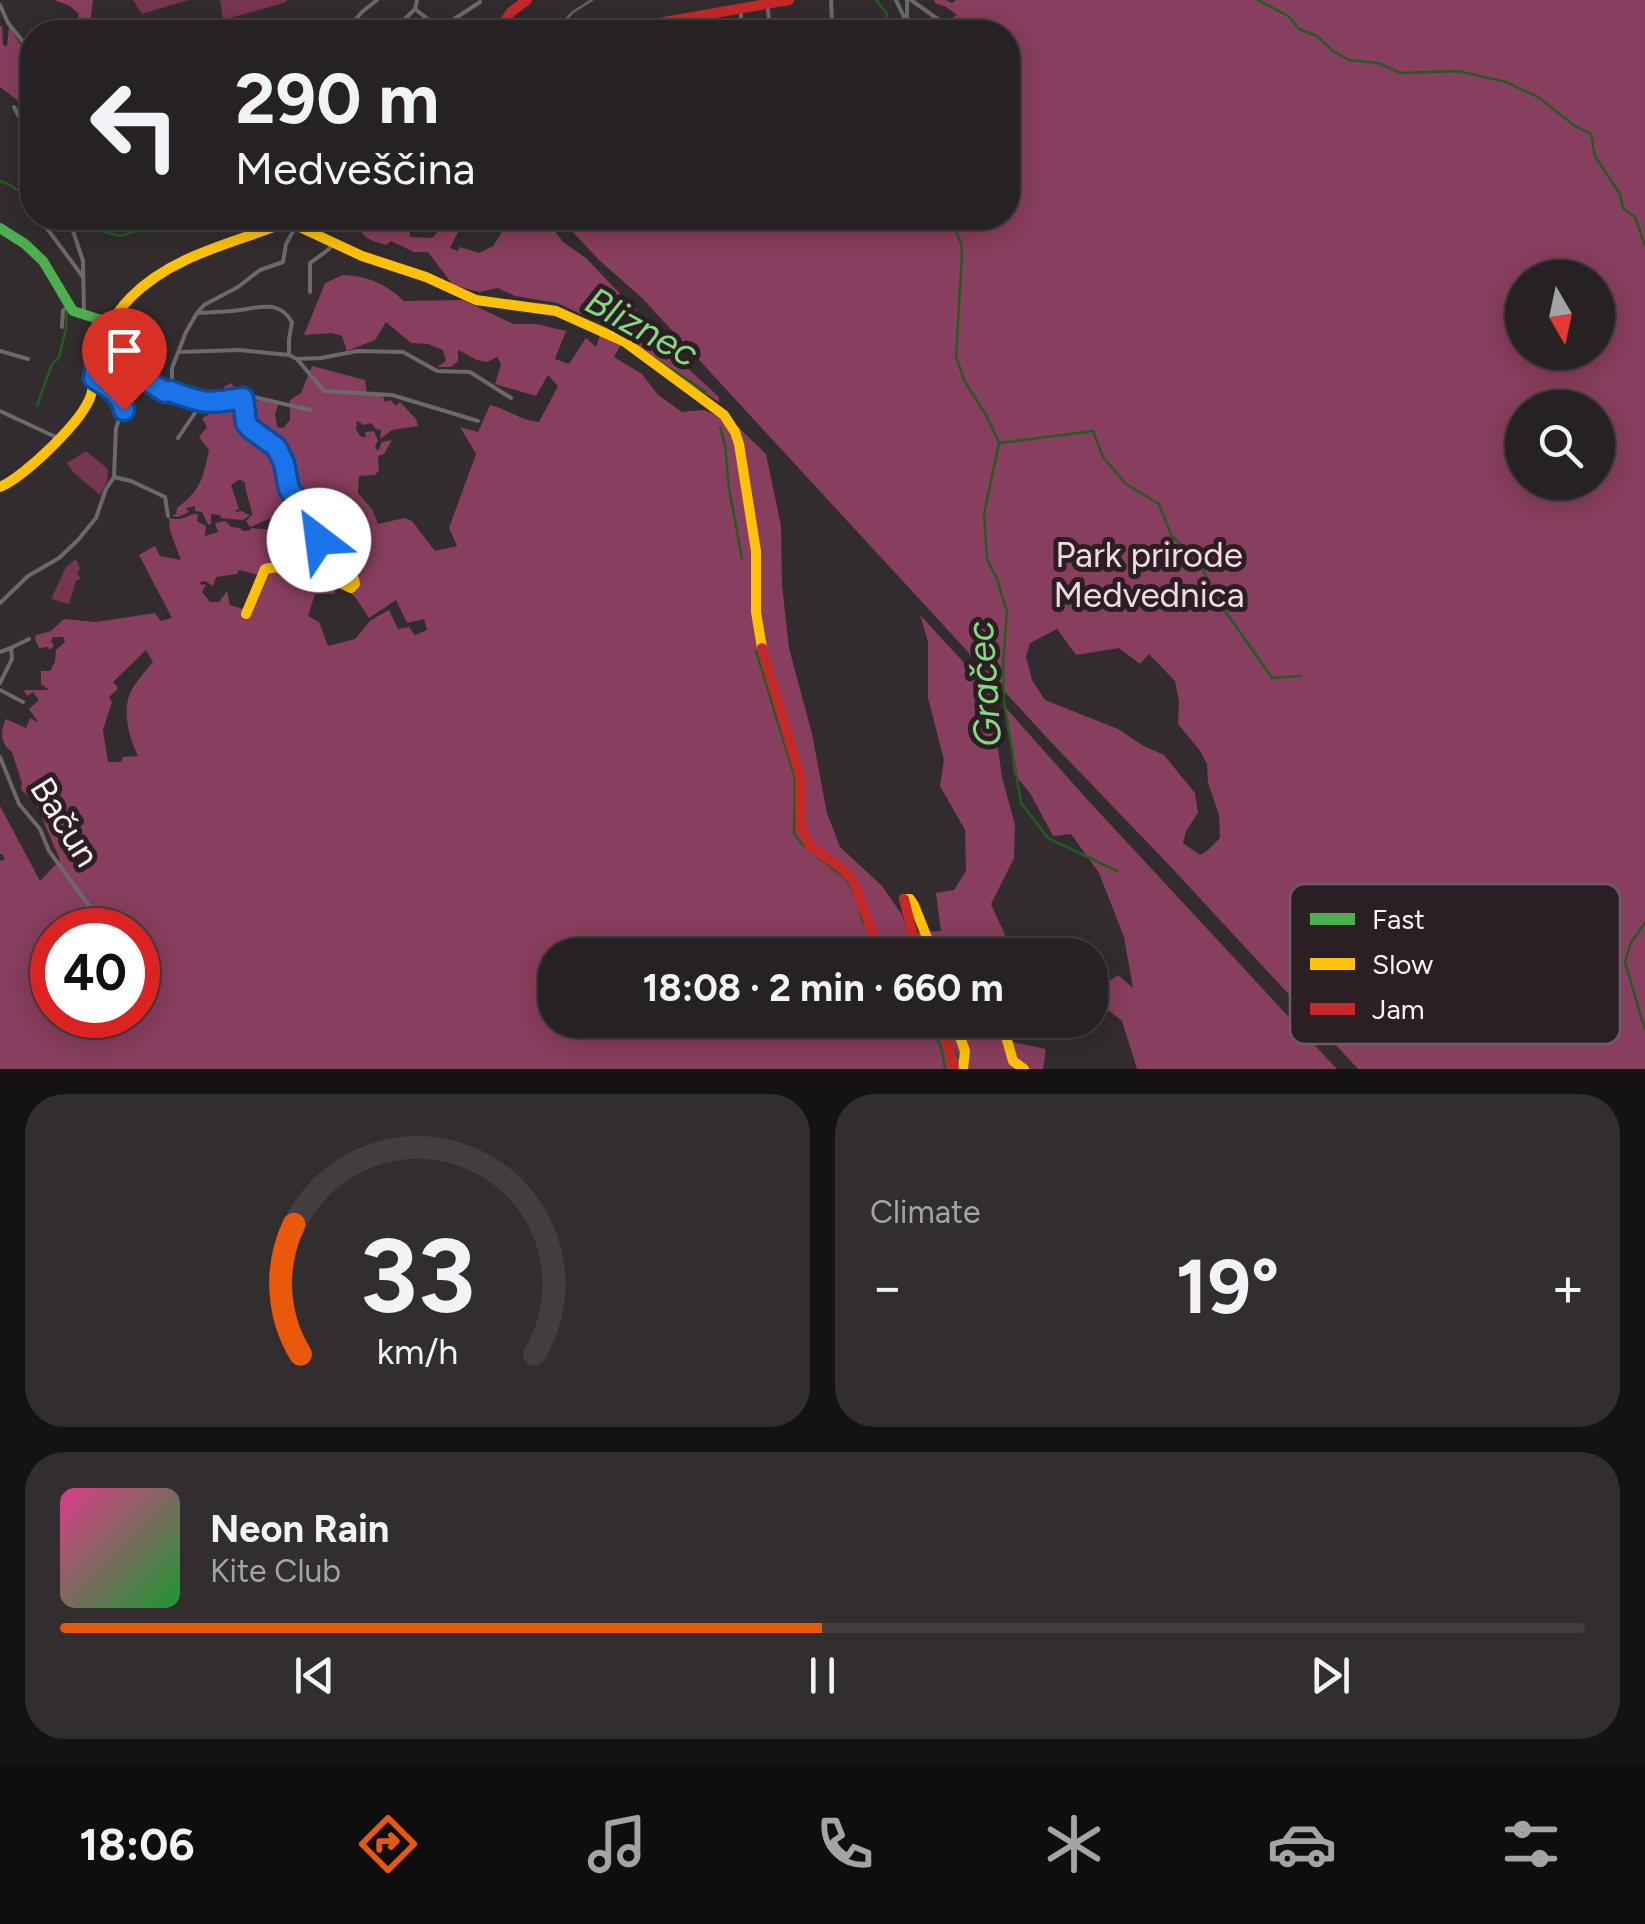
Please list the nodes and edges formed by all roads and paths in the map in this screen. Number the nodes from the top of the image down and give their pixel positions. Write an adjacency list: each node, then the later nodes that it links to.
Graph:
1 (378, 0): 13 (street)
2 (417, 0): 11 (street)
3 (527, 0): 17 (main road)
4 (789, 0): 8 (main road)
5 (831, 0): 12 (street)
6 (909, 0): 21 (street)
7 (480, 2): 16 (street)
8 (767, 4): 10 (main road); 20 (street)
9 (0, 5): 22 (street)
10 (741, 8): 18 (main road); 19 (street)
11 (415, 10): 14 (street); 15 (street)
12 (832, 19)
13 (355, 20)
14 (405, 20)
15 (428, 20)
16 (456, 20)
17 (505, 20)
18 (675, 20)
19 (741, 20)
20 (769, 20)
21 (939, 20)
22 (20, 38)
23 (14, 107): 24 (street)
24 (20, 118)
25 (0, 228): 34 (main road)
26 (48, 230): 32 (street)
27 (73, 230): 32 (street)
28 (266, 230): 37 (main road)
29 (292, 230): 35 (street)
30 (312, 230): 31 (main road)
31 (334, 243): 33 (street); 66 (main road)
32 (83, 277): 36 (street)
33 (310, 292)
34 (68, 305): 36 (main road); 38 (street)
35 (197, 312): 40 (street); 41 (street)
36 (84, 316): 37 (main road)
37 (104, 325): 44 (main road)
38 (62, 327)
39 (0, 351): 43 (street)
40 (180, 352): 41 (street); 46 (street)
41 (289, 355): 42 (street)
42 (297, 358): 48 (street); 51 (street)
43 (28, 360)
44 (96, 364): 45 (main road); 46 (street)
45 (94, 378): 53 (main road); 54 (street)
46 (169, 391): 47 (street); 52 (street)
47 (243, 398): 50 (street); 58 (main road)
48 (511, 398)
49 (0, 410): 53 (street)
50 (310, 410)
51 (478, 421)
52 (178, 438)
53 (54, 439): 55 (main road)
54 (114, 477): 56 (street); 57 (street)
55 (0, 487)
56 (168, 516)
57 (0, 603)
58 (246, 614)
59 (29, 640): 60 (street)
60 (11, 648): 61 (street); 62 (street)
61 (0, 652)
62 (0, 686): 63 (street)
63 (23, 702)
64 (0, 757): 65 (street, Bačun)
65 (91, 908)
66 (875, 938)
67 (915, 938): 68 (main road)
68 (925, 938)
69 (946, 1038): 72 (main road)
70 (957, 1038): 72 (main road)
71 (1006, 1038): 73 (main road)
72 (963, 1067)
73 (1024, 1069)

